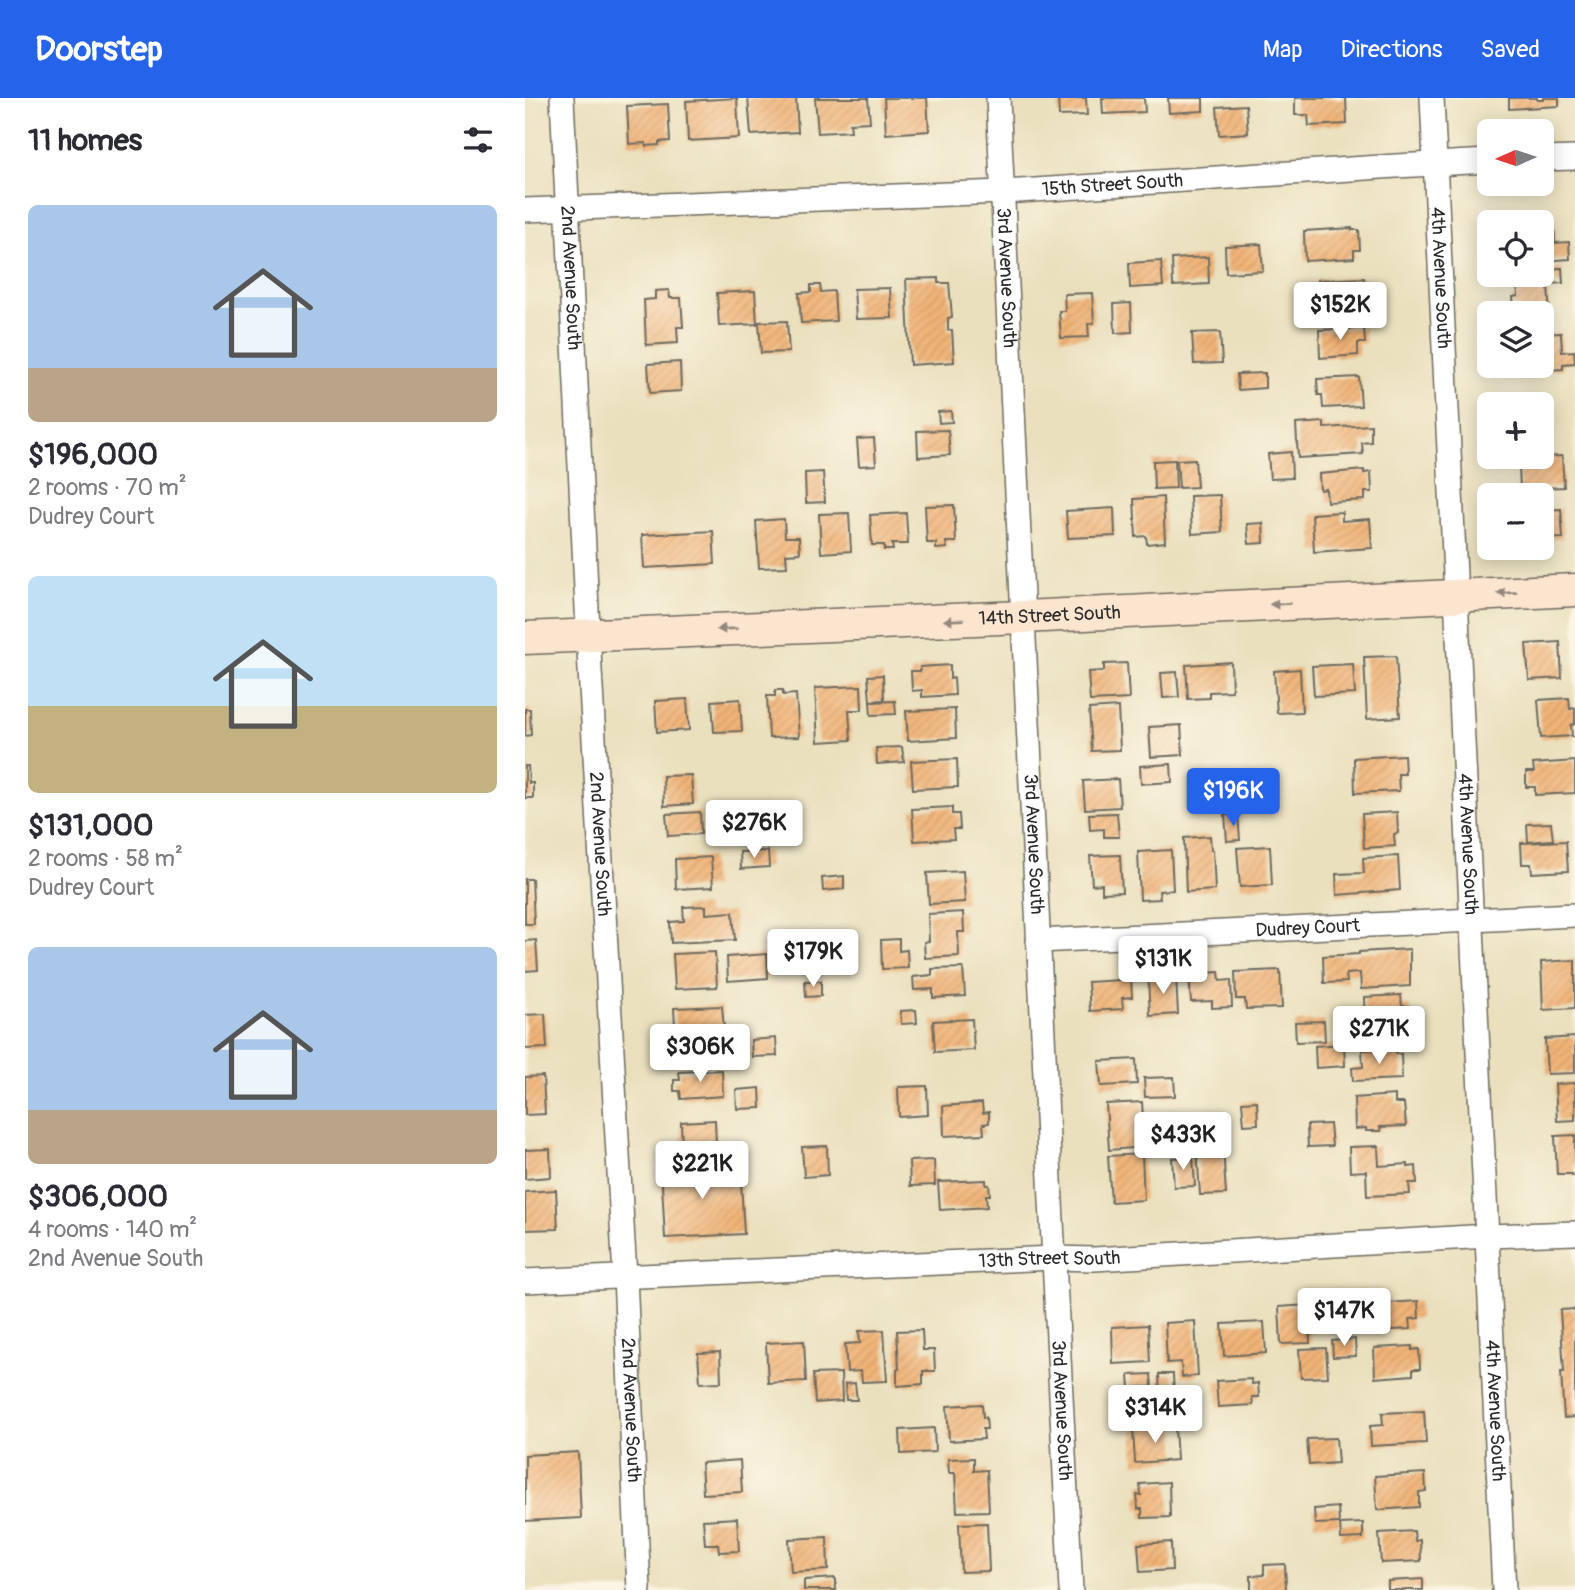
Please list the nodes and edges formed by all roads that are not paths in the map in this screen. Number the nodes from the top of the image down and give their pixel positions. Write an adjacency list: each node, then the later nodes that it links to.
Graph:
1 (562, 98): 9 (street, 2nd Avenue South)
2 (998, 98): 8 (street, 3rd Avenue South)
3 (1432, 98): 7 (street, 4th Avenue South)
4 (1575, 158): 5 (street)
5 (1554, 159)
6 (1477, 161): 7 (street, 15th Street South)
7 (1436, 163): 8 (street, 15th Street South); 12 (street, 4th Avenue South)
8 (1003, 192): 9 (street, 15th Street South); 13 (street, 3rd Avenue South)
9 (568, 208): 10 (street, 15th Street South); 14 (street, 2nd Avenue South)
10 (525, 210)
11 (1575, 590): 12 (street, 14th Street South, one-way to 12)
12 (1457, 595): 13 (street, 14th Street South, one-way to 13); 17 (street, 4th Avenue South)
13 (1023, 617): 14 (street, 14th Street South, one-way to 14); 18 (street, 3rd Avenue South)
14 (589, 635): 15 (street, 14th Street South); 22 (street, 2nd Avenue South)
15 (525, 638)
16 (1575, 915): 17 (street, Dudrey Court)
17 (1472, 919): 18 (street, Dudrey Court); 20 (street, 4th Avenue South)
18 (1038, 941): 21 (street, 3rd Avenue South)
19 (1575, 1233): 20 (street, 13th Street South)
20 (1488, 1236): 21 (street, 13th Street South); 26 (street, 4th Avenue South)
21 (1054, 1258): 22 (street, 13th Street South); 25 (street, 3rd Avenue South)
22 (625, 1276): 23 (street, 13th Street South); 24 (street, 2nd Avenue South)
23 (525, 1281)
24 (639, 1590)
25 (1071, 1590)
26 (1504, 1590)

